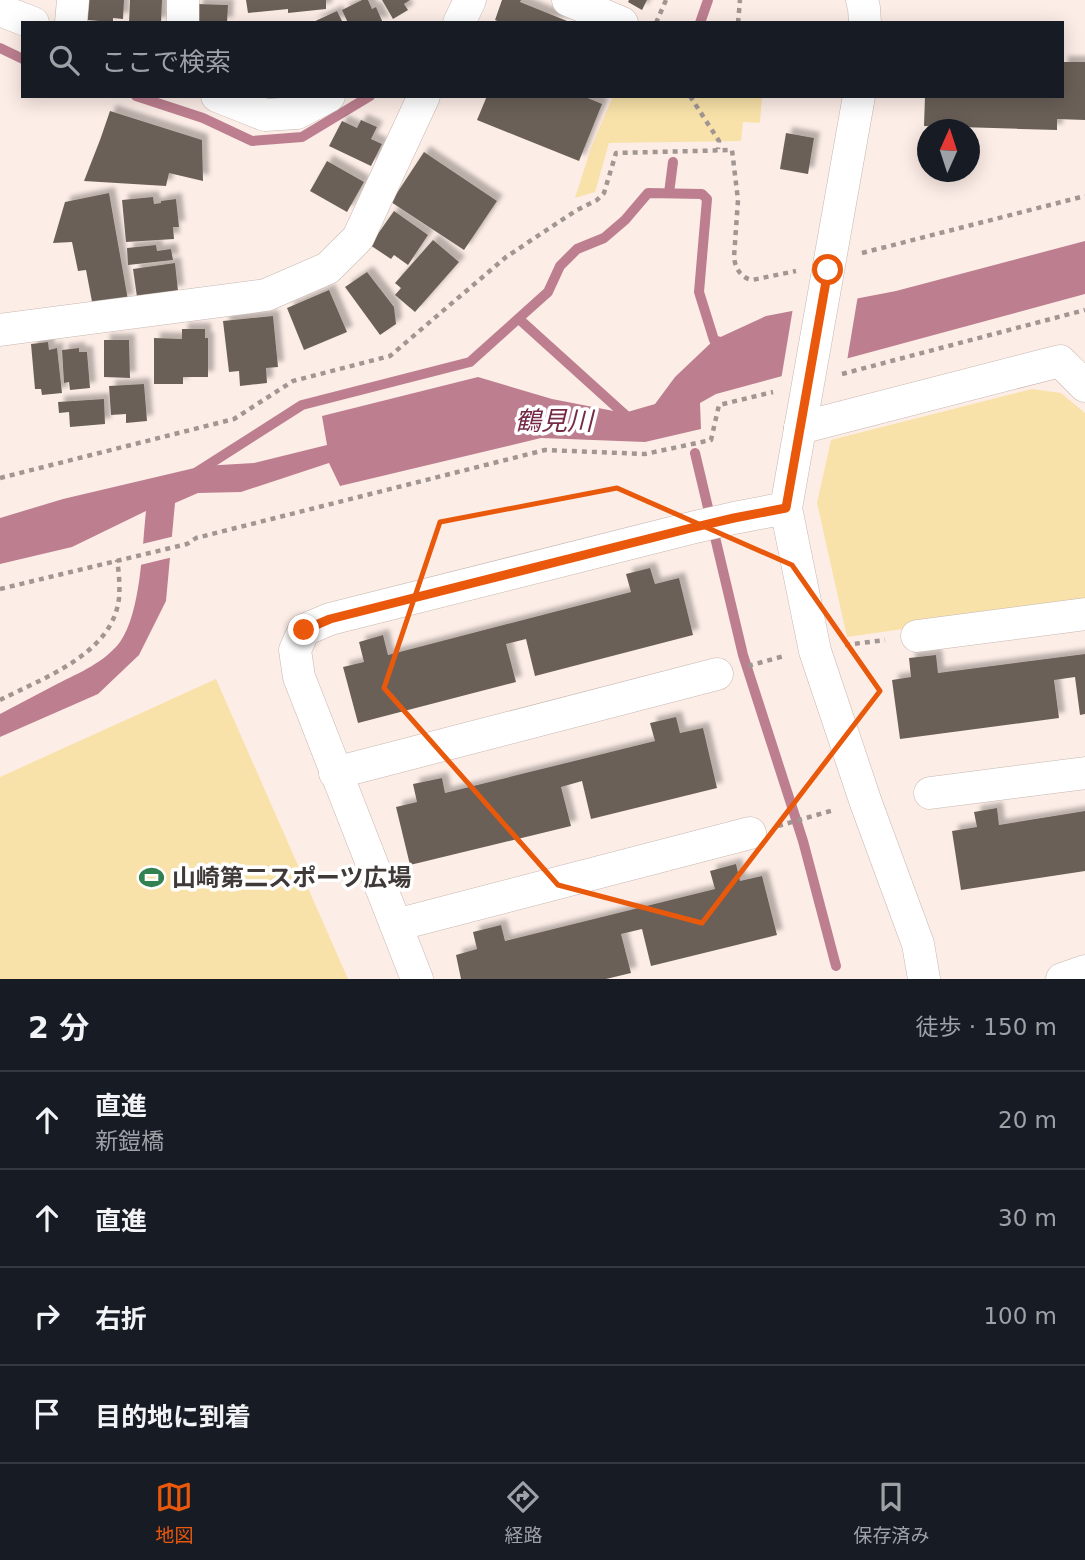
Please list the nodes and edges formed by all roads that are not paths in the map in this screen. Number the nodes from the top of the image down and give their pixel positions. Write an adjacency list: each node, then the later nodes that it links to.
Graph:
1 (73, 0): 8 (street)
2 (183, 0): 9 (street)
3 (470, 0): 10 (street)
4 (568, 0): 11 (street)
5 (862, 0): 12 (street)
6 (2, 7): 7 (street)
7 (29, 21)
8 (71, 21)
9 (183, 21)
10 (460, 21)
11 (617, 21)
12 (865, 21)
13 (222, 98): 14 (street)
14 (325, 98)
15 (423, 98): 17 (street)
16 (858, 98): 20 (street)
17 (0, 330)
18 (1073, 358): 19 (street); 20 (street)
19 (1085, 386)
20 (800, 428): 21 (street)
21 (786, 508): 25 (street); 32 (street)
22 (1085, 614): 23 (street)
23 (917, 636)
24 (717, 674): 25 (street)
25 (335, 773): 29 (street)
26 (1085, 773): 27 (street)
27 (930, 793)
28 (750, 833): 29 (street)
29 (396, 925): 31 (street)
30 (1085, 971): 33 (street)
31 (417, 979)
32 (924, 979)
33 (1062, 979)

